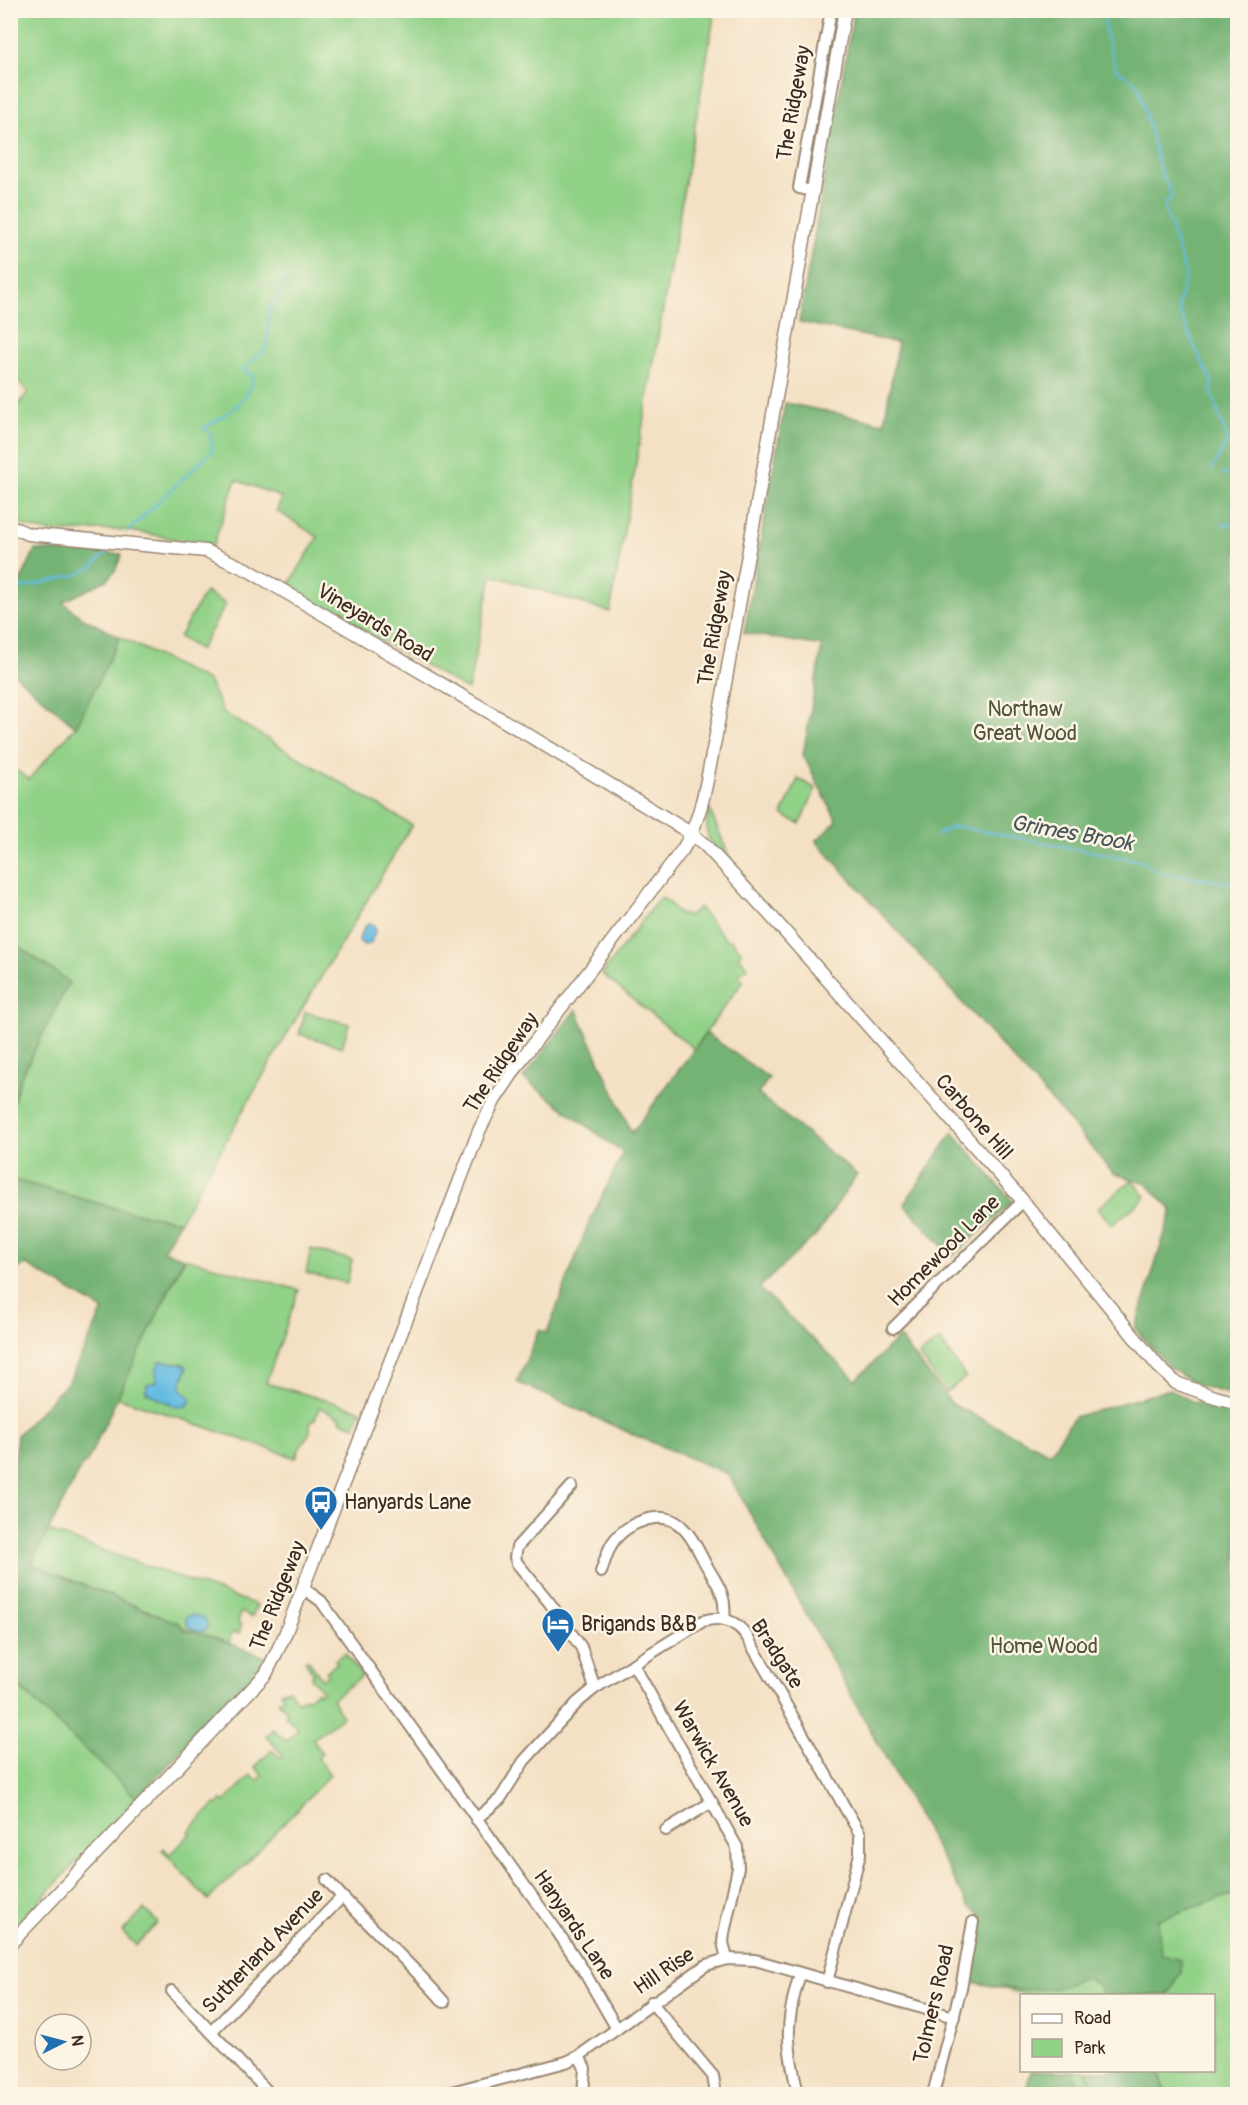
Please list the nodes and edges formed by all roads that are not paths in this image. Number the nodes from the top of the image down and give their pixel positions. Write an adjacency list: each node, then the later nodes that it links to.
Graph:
1 (831, 10): 3 (street, The Ridgeway)
2 (845, 10): 3 (street, The Ridgeway)
3 (812, 191): 5 (street, The Ridgeway)
4 (10, 526): 5 (street, Vineyards Road)
5 (692, 834): 6 (street, Carbone Hill); 11 (street, The Ridgeway)
6 (1023, 1201): 7 (street, Homewood Lane); 8 (street, Carbone Hill)
7 (894, 1328)
8 (1238, 1403)
9 (572, 1486): 14 (street)
10 (601, 1572): 12 (street)
11 (303, 1588): 16 (street, Hanyards Lane); 21 (street, The Ridgeway)
12 (724, 1619): 13 (street, Bradgate); 24 (street, Bradgate)
13 (633, 1664): 14 (street, Bradgate); 15 (street, Warwick Avenue)
14 (595, 1688): 16 (street, Bradgate)
15 (712, 1802): 17 (street); 22 (street, Warwick Avenue)
16 (476, 1819): 29 (street, Hanyards Lane)
17 (666, 1830)
18 (327, 1880): 19 (street, Sutherland Avenue)
19 (342, 1897): 26 (street, Sutherland Avenue); 30 (street, Sutherland Avenue)
20 (973, 1922): 28 (street, Tolmers Road)
21 (10, 1944)
22 (727, 1959): 23 (street, Hill Rise); 27 (street, Hill Rise)
23 (800, 1974): 24 (street, Hill Rise); 36 (street)
24 (827, 1982): 28 (street, Hill Rise)
25 (172, 1991): 30 (street)
26 (444, 2002)
27 (651, 2002): 29 (street, Hill Rise); 35 (street)
28 (954, 2017): 37 (street, Tolmers Road)
29 (617, 2029): 31 (street, Hill Rise)
30 (211, 2032): 32 (street)
31 (579, 2055): 33 (street, Hill Rise); 34 (street)
32 (270, 2094)
33 (444, 2094)
34 (583, 2094)
35 (716, 2094)
36 (798, 2094)
37 (933, 2094)

